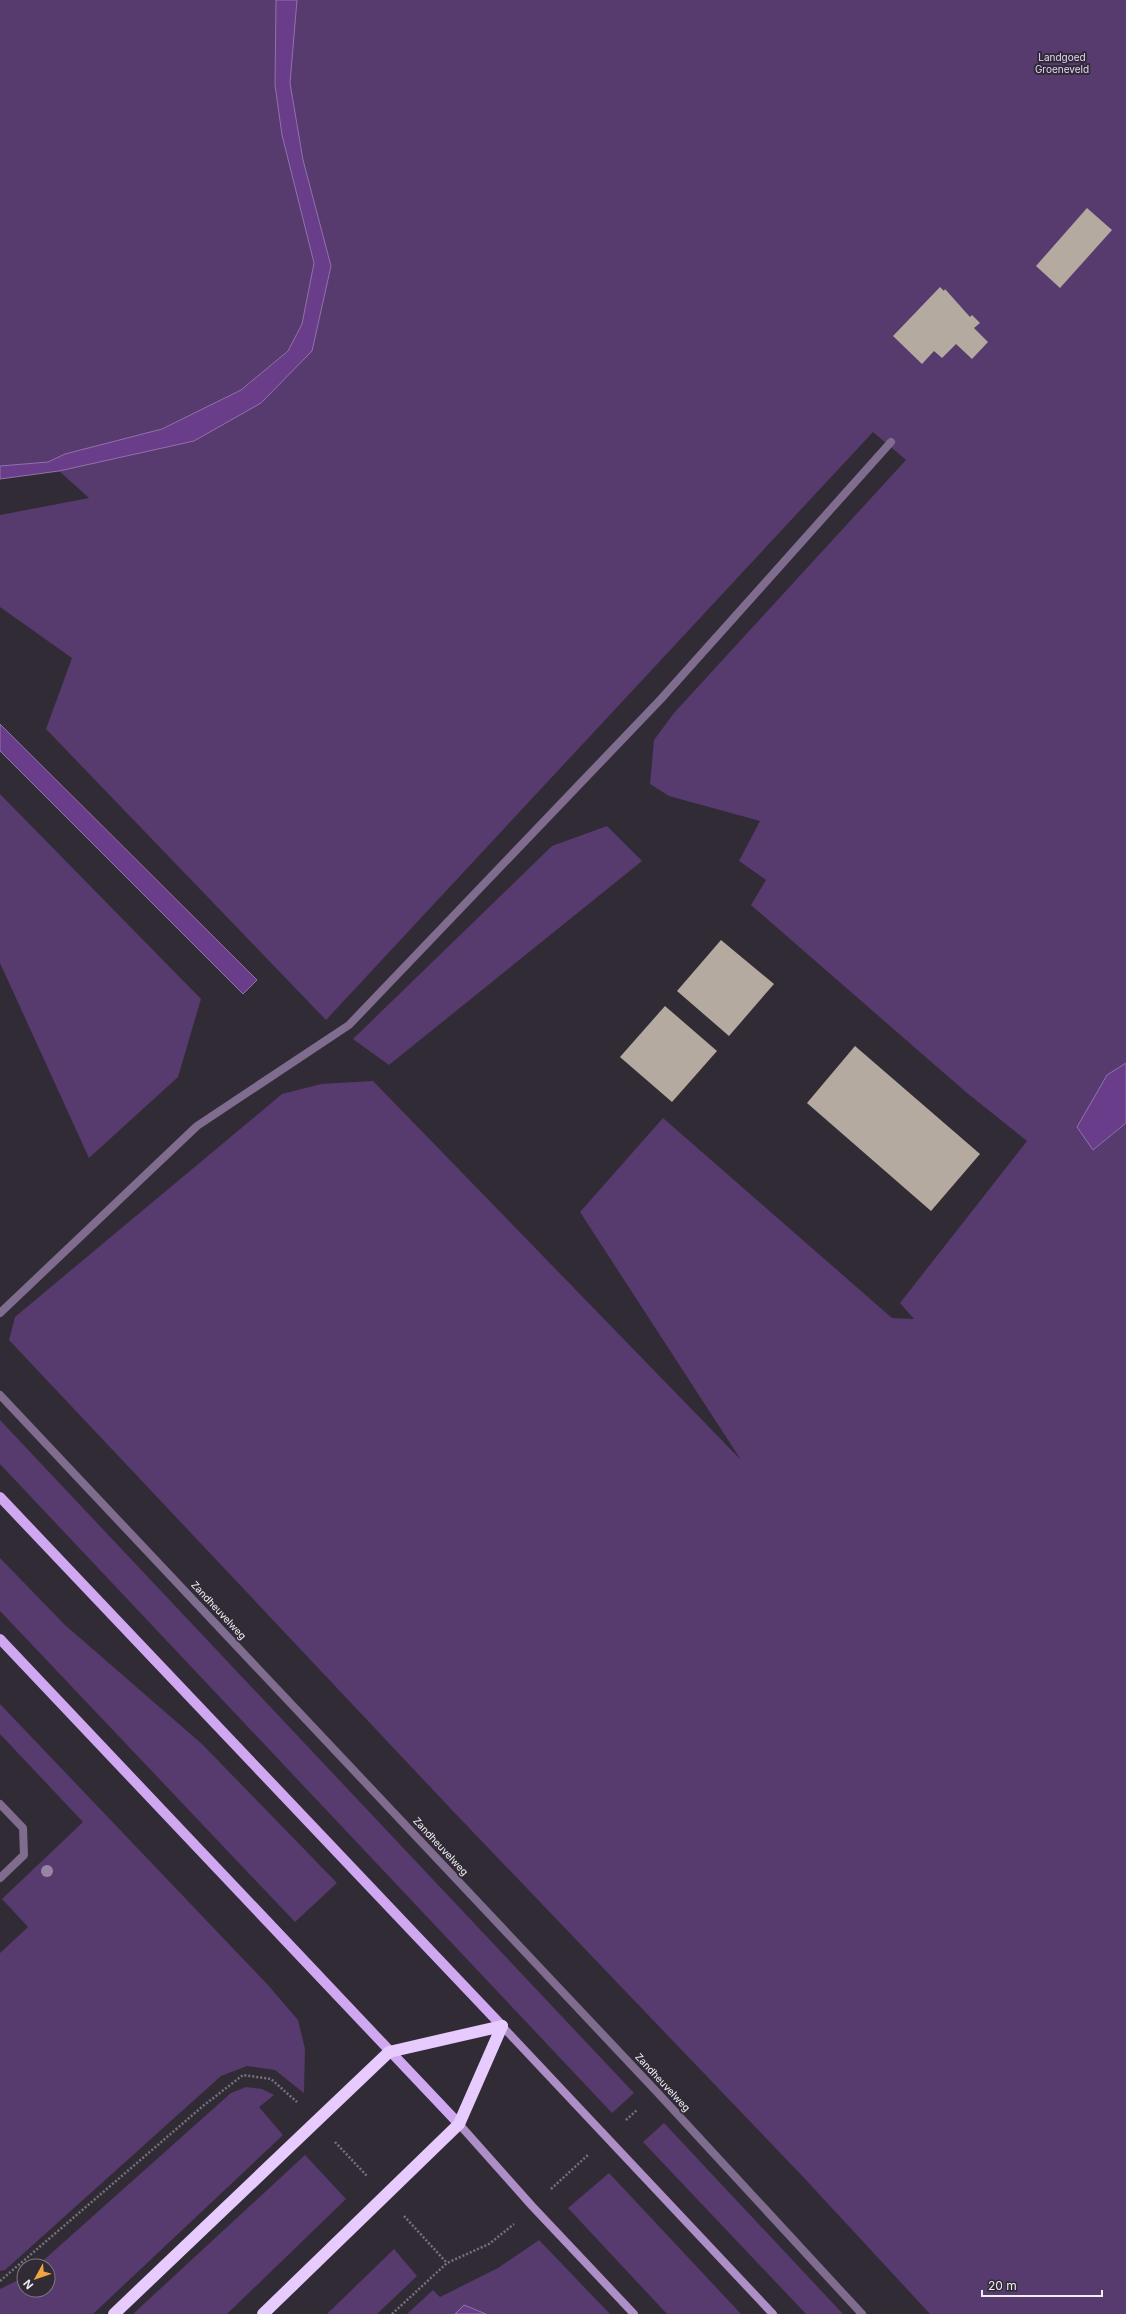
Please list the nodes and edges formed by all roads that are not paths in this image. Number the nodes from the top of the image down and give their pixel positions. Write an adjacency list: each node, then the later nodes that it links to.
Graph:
1 (891, 442): 2 (street)
2 (0, 1314)
3 (0, 1396): 15 (street, Zandheuvelweg)
4 (0, 1497): 8 (main road)
5 (0, 1639): 9 (main road)
6 (0, 1804): 7 (street)
7 (0, 1878)
8 (502, 2026): 9 (highway); 10 (highway); 14 (main road)
9 (389, 2052): 10 (main road); 11 (highway)
10 (459, 2124): 12 (highway); 13 (main road)
11 (114, 2314)
12 (263, 2314)
13 (634, 2314)
14 (772, 2314)
15 (862, 2314)

